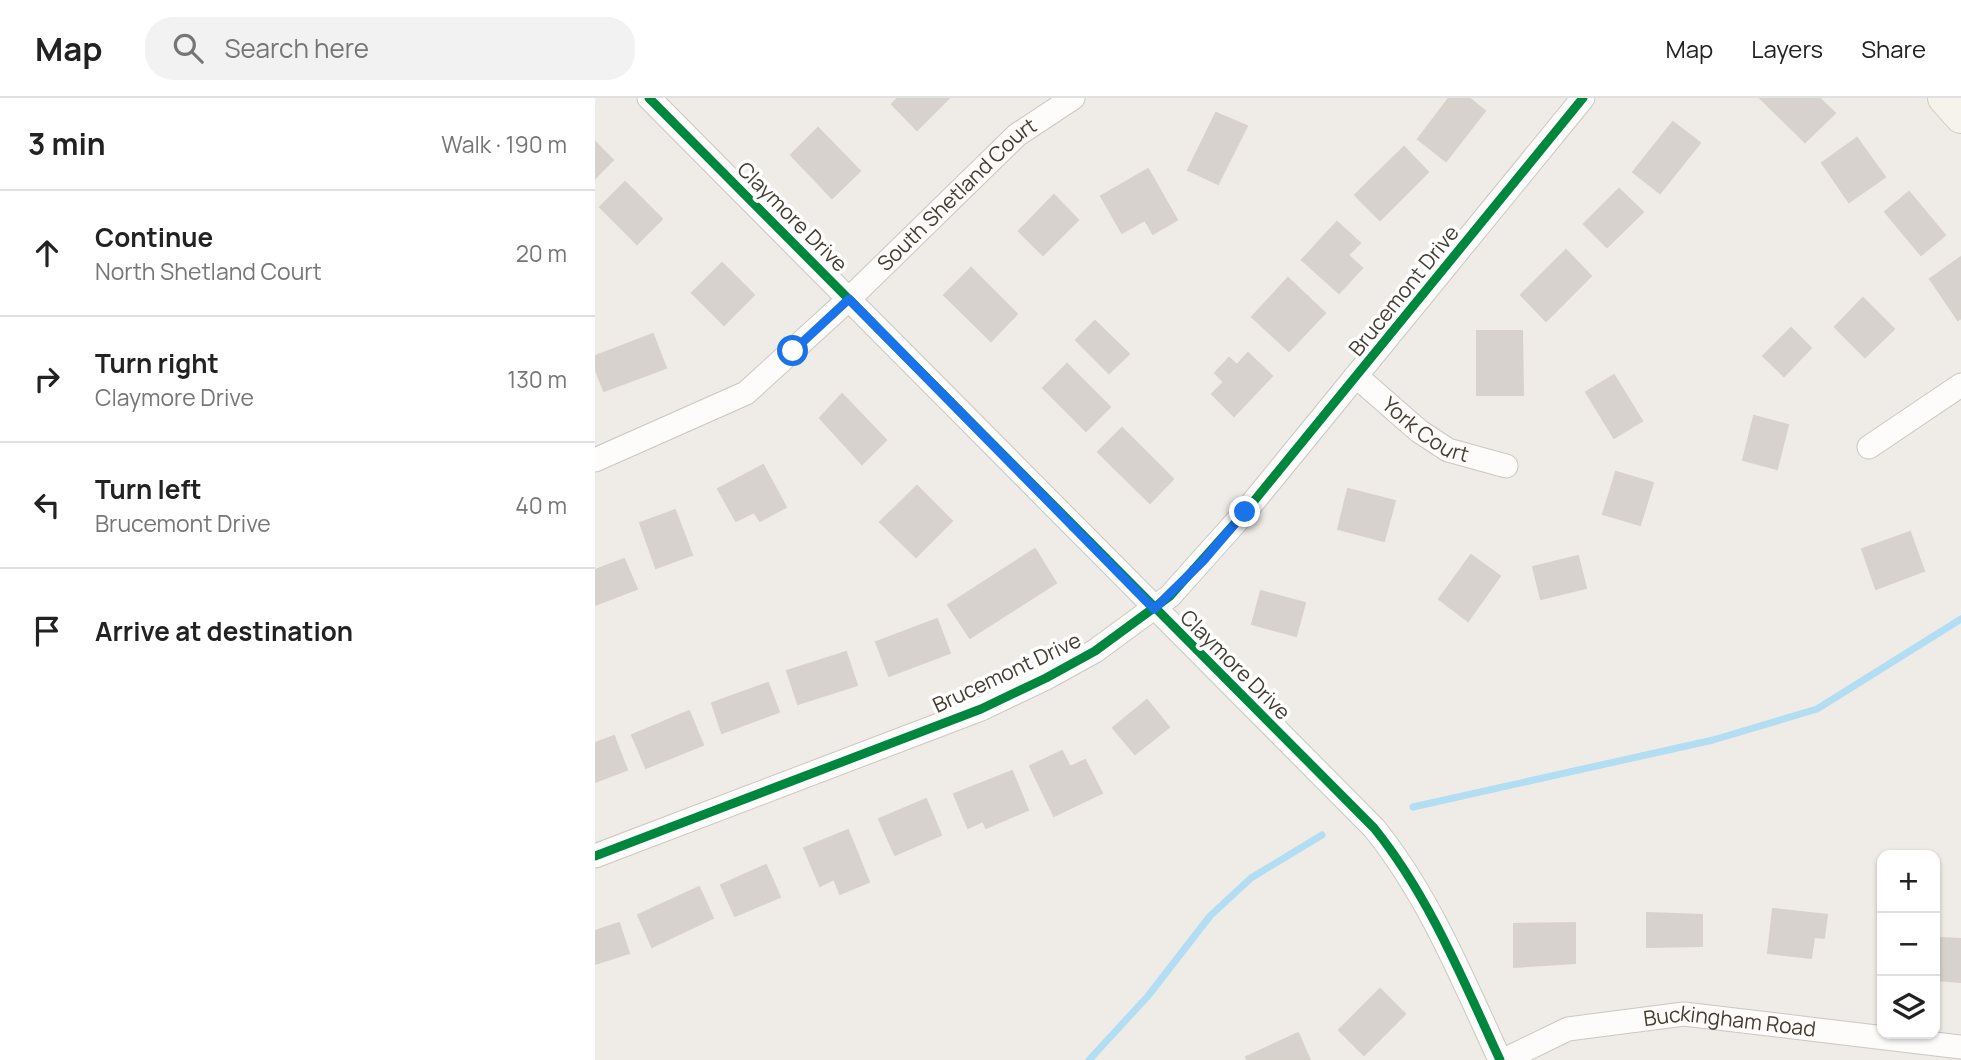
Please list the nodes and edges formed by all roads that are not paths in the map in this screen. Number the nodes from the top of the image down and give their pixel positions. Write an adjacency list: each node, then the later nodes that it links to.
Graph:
1 (649, 98): 6 (street, Claymore Drive)
2 (1073, 98): 6 (street, South Shetland Court)
3 (1583, 98): 7 (street, Brucemont Drive)
4 (1944, 98): 5 (main road)
5 (1961, 117)
6 (849, 299): 10 (street, South Shetland Court); 12 (street, Claymore Drive)
7 (1356, 376): 11 (street, York Court); 12 (street, Brucemont Drive)
8 (1961, 384): 9 (street)
9 (1870, 447)
10 (595, 460)
11 (1506, 466)
12 (1154, 609): 13 (street, Brucemont Drive); 15 (street, Claymore Drive)
13 (595, 856)
14 (1961, 1047): 15 (street, Buckingham Road)
15 (1502, 1060)

